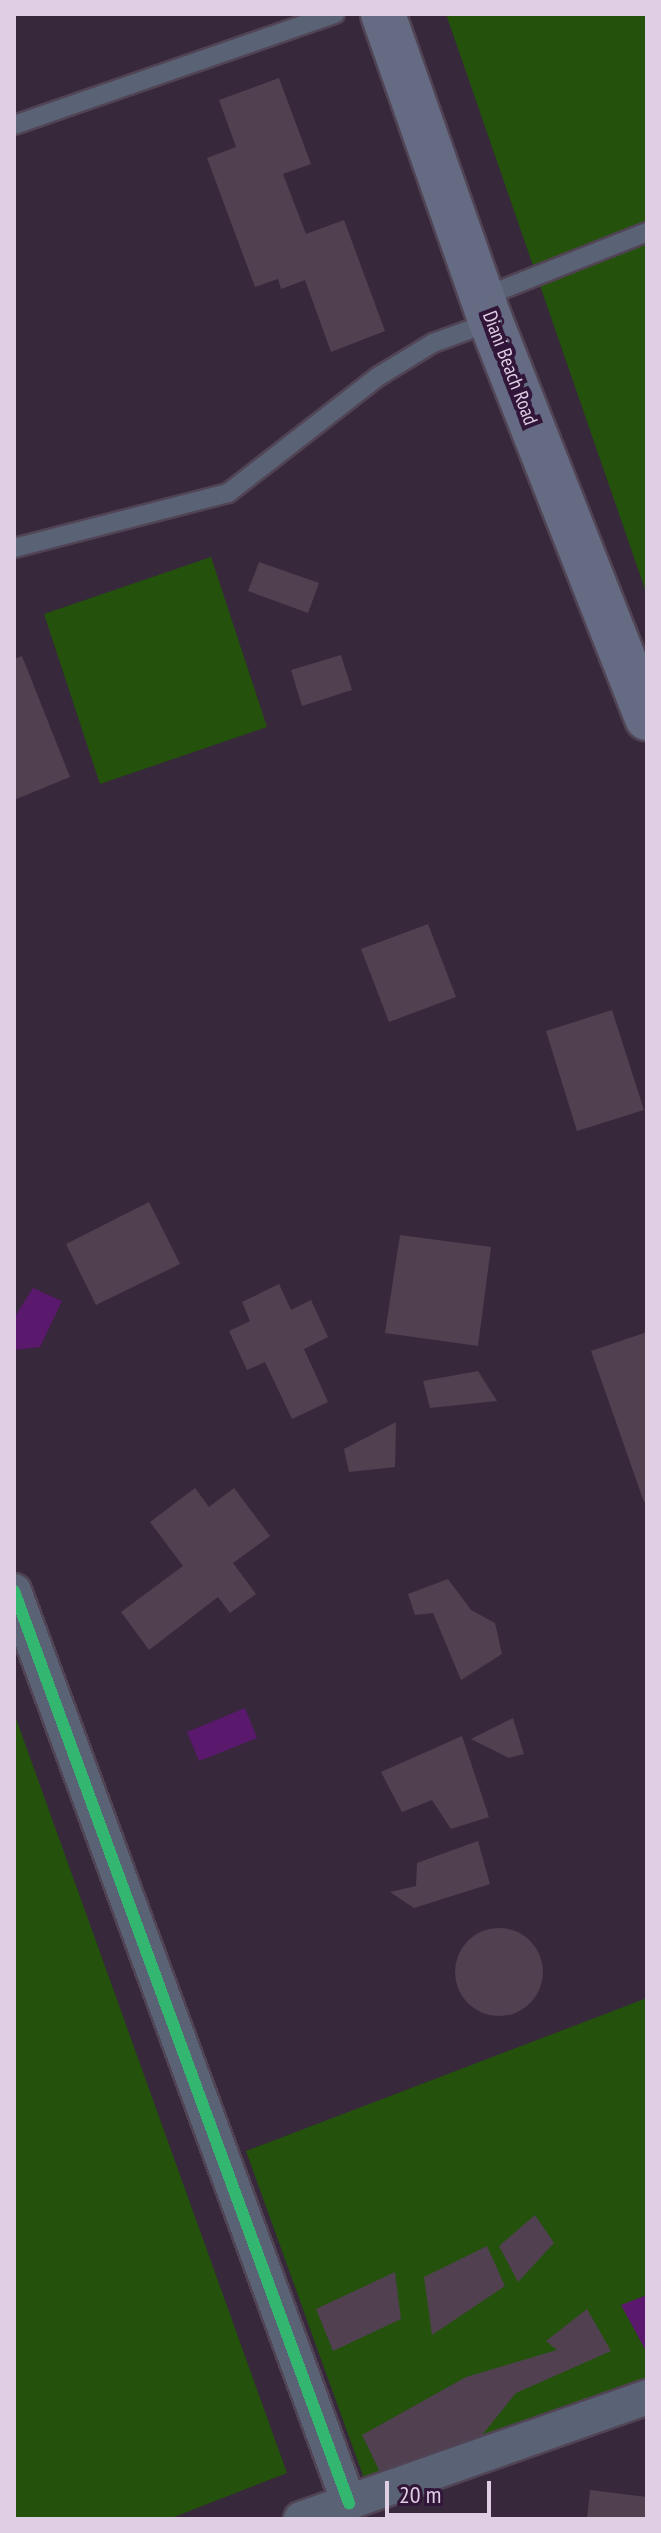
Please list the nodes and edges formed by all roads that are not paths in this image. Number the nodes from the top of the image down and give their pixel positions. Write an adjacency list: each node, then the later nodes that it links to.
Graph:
1 (335, 14): 3 (lane)
2 (383, 14): 5 (main road, Diani Beach Road)
3 (14, 125)
4 (647, 232): 5 (lane)
5 (487, 310): 6 (lane); 7 (main road, Diani Beach Road)
6 (14, 548)
7 (647, 718)
8 (14, 1591): 10 (street)
9 (647, 2397): 10 (street)
10 (349, 2503): 11 (street)
11 (301, 2519)

